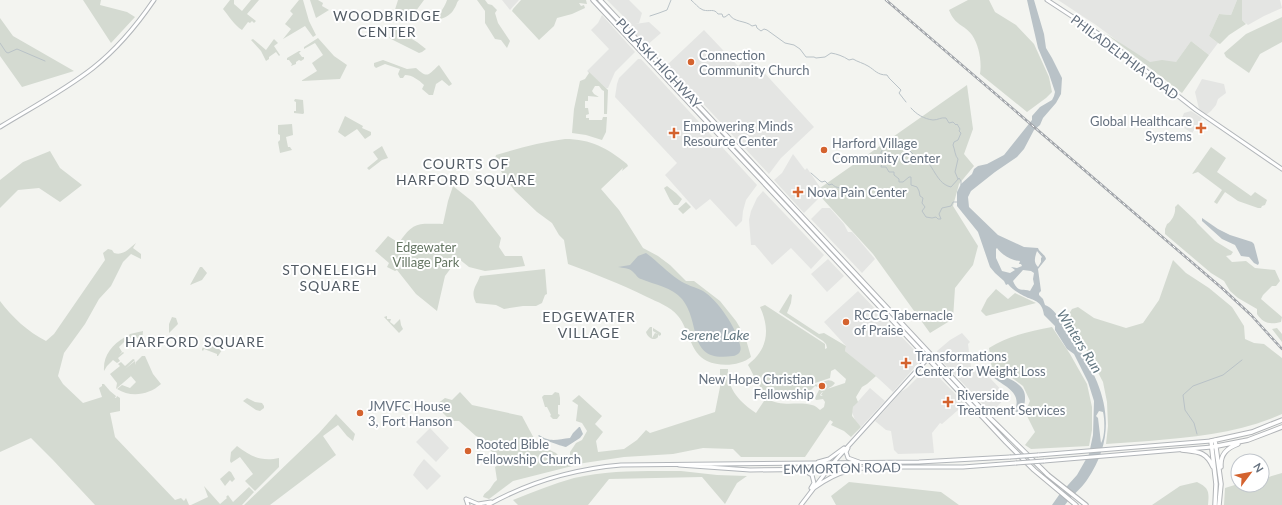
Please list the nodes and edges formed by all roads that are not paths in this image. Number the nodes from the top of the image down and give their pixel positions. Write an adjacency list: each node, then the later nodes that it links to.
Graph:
1 (154, 0): 5 (main road)
2 (593, 0): 8 (highway, PULASKI HIGHWAY)
3 (600, 0): 7 (highway, PULASKI HIGHWAY)
4 (1046, 0): 6 (main road, PHILADELPHIA ROAD)
5 (0, 127)
6 (1282, 169)
7 (931, 354): 8 (main road); 31 (highway, PULASKI HIGHWAY)
8 (927, 358): 13 (main road); 30 (highway, PULASKI HIGHWAY)
9 (1282, 420): 12 (highway)
10 (1282, 428): 11 (highway)
11 (1248, 440): 14 (highway); 24 (highway)
12 (1213, 441): 14 (highway); 18 (main road, EMMORTON ROAD, bridge)
13 (849, 445): 16 (main road); 17 (main road); 18 (main road)
14 (1214, 447): 15 (main road, EMMORTON ROAD); 23 (highway); 24 (highway)
15 (1182, 450): 22 (main road, EMMORTON ROAD, bridge); 23 (highway)
16 (810, 463): 17 (main road, EMMORTON ROAD); 19 (main road, EMMORTON ROAD)
17 (833, 463): 18 (main road, EMMORTON ROAD); 21 (main road)
18 (862, 463)
19 (668, 464): 20 (main road, EMMORTON ROAD); 26 (main road, EMMORTON ROAD)
20 (799, 469): 21 (main road, EMMORTON ROAD); 25 (main road)
21 (827, 469): 22 (main road, EMMORTON ROAD); 25 (main road)
22 (859, 469): 25 (main road)
23 (1215, 475): 32 (highway)
24 (1221, 484): 33 (highway)
25 (810, 492): 29 (main road)
26 (494, 502): 27 (main road); 28 (main road, EMMORTON ROAD)
27 (468, 505)
28 (488, 505)
29 (801, 505)
30 (1076, 505)
31 (1086, 505)
32 (1215, 505)
33 (1219, 505)

